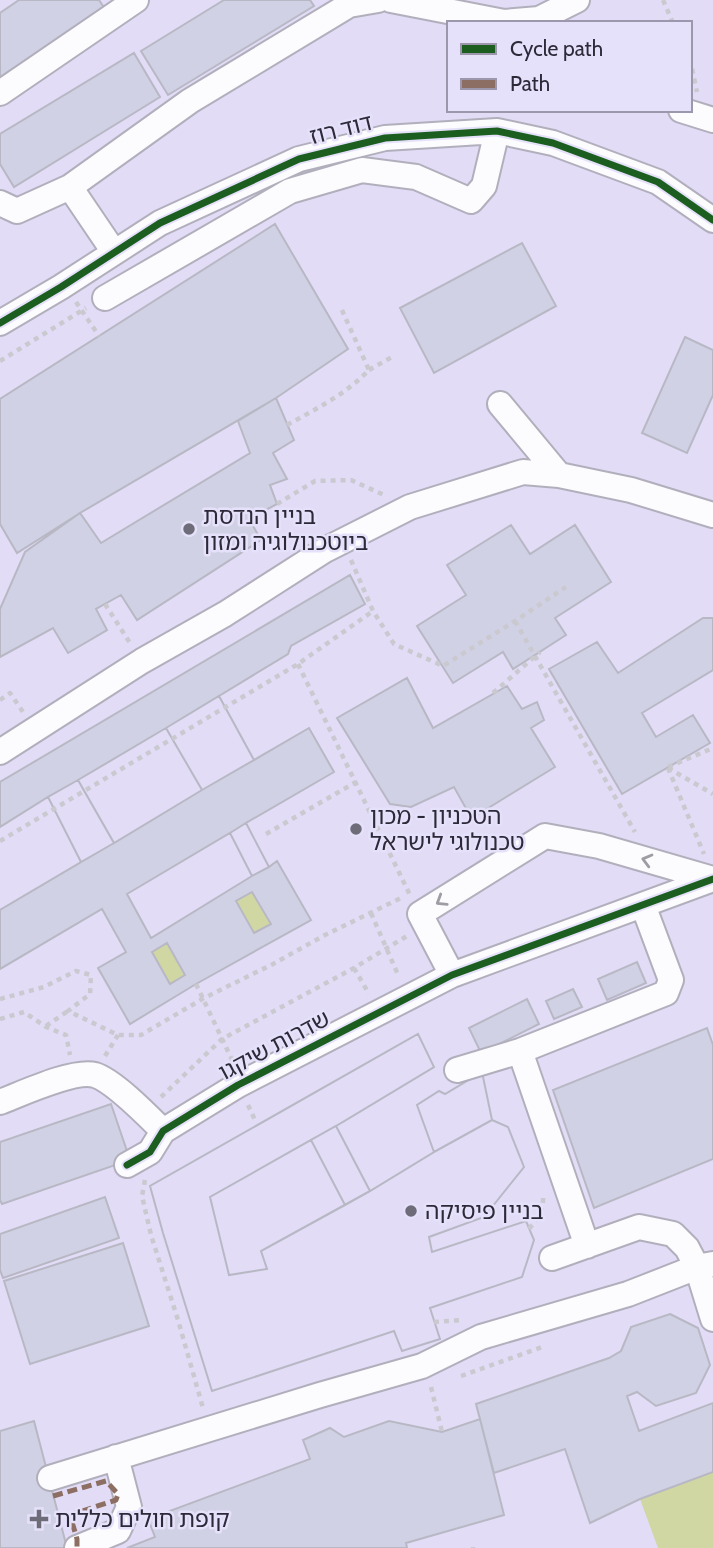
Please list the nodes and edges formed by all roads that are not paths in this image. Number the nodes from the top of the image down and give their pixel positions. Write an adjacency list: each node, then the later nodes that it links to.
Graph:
1 (136, 0): 7 (street)
2 (378, 0): 11 (street)
3 (391, 0): 5 (street)
4 (577, 0): 6 (street)
5 (498, 21)
6 (515, 21)
7 (0, 93)
8 (687, 112): 9 (street)
9 (713, 120)
10 (497, 131): 13 (street, דוד רוז); 14 (street, דוד רוז); 15 (street)
11 (70, 187): 12 (street); 14 (street)
12 (0, 204)
13 (713, 220)
14 (114, 252): 16 (street, דוד רוז)
15 (105, 299)
16 (0, 323)
17 (523, 472): 18 (street); 18 (street); 20 (street)
18 (559, 475): 19 (street)
19 (706, 510)
20 (0, 752)
21 (710, 871): 22 (street, שדרות שיקגו); 23 (street, one-way to 23)
22 (643, 905): 23 (street, שדרות שיקגו); 24 (street)
23 (452, 975): 27 (street, שדרות שיקגו)
24 (520, 1051): 25 (street); 29 (street)
25 (457, 1070)
26 (0, 1102): 27 (street)
27 (154, 1134): 28 (street, שדרות שיקגו)
28 (127, 1166)
29 (587, 1246): 30 (street); 31 (street)
30 (552, 1258)
31 (705, 1266): 32 (street); 33 (street)
32 (713, 1319)
33 (116, 1457): 34 (street); 35 (street)
34 (50, 1478)
35 (77, 1548)

